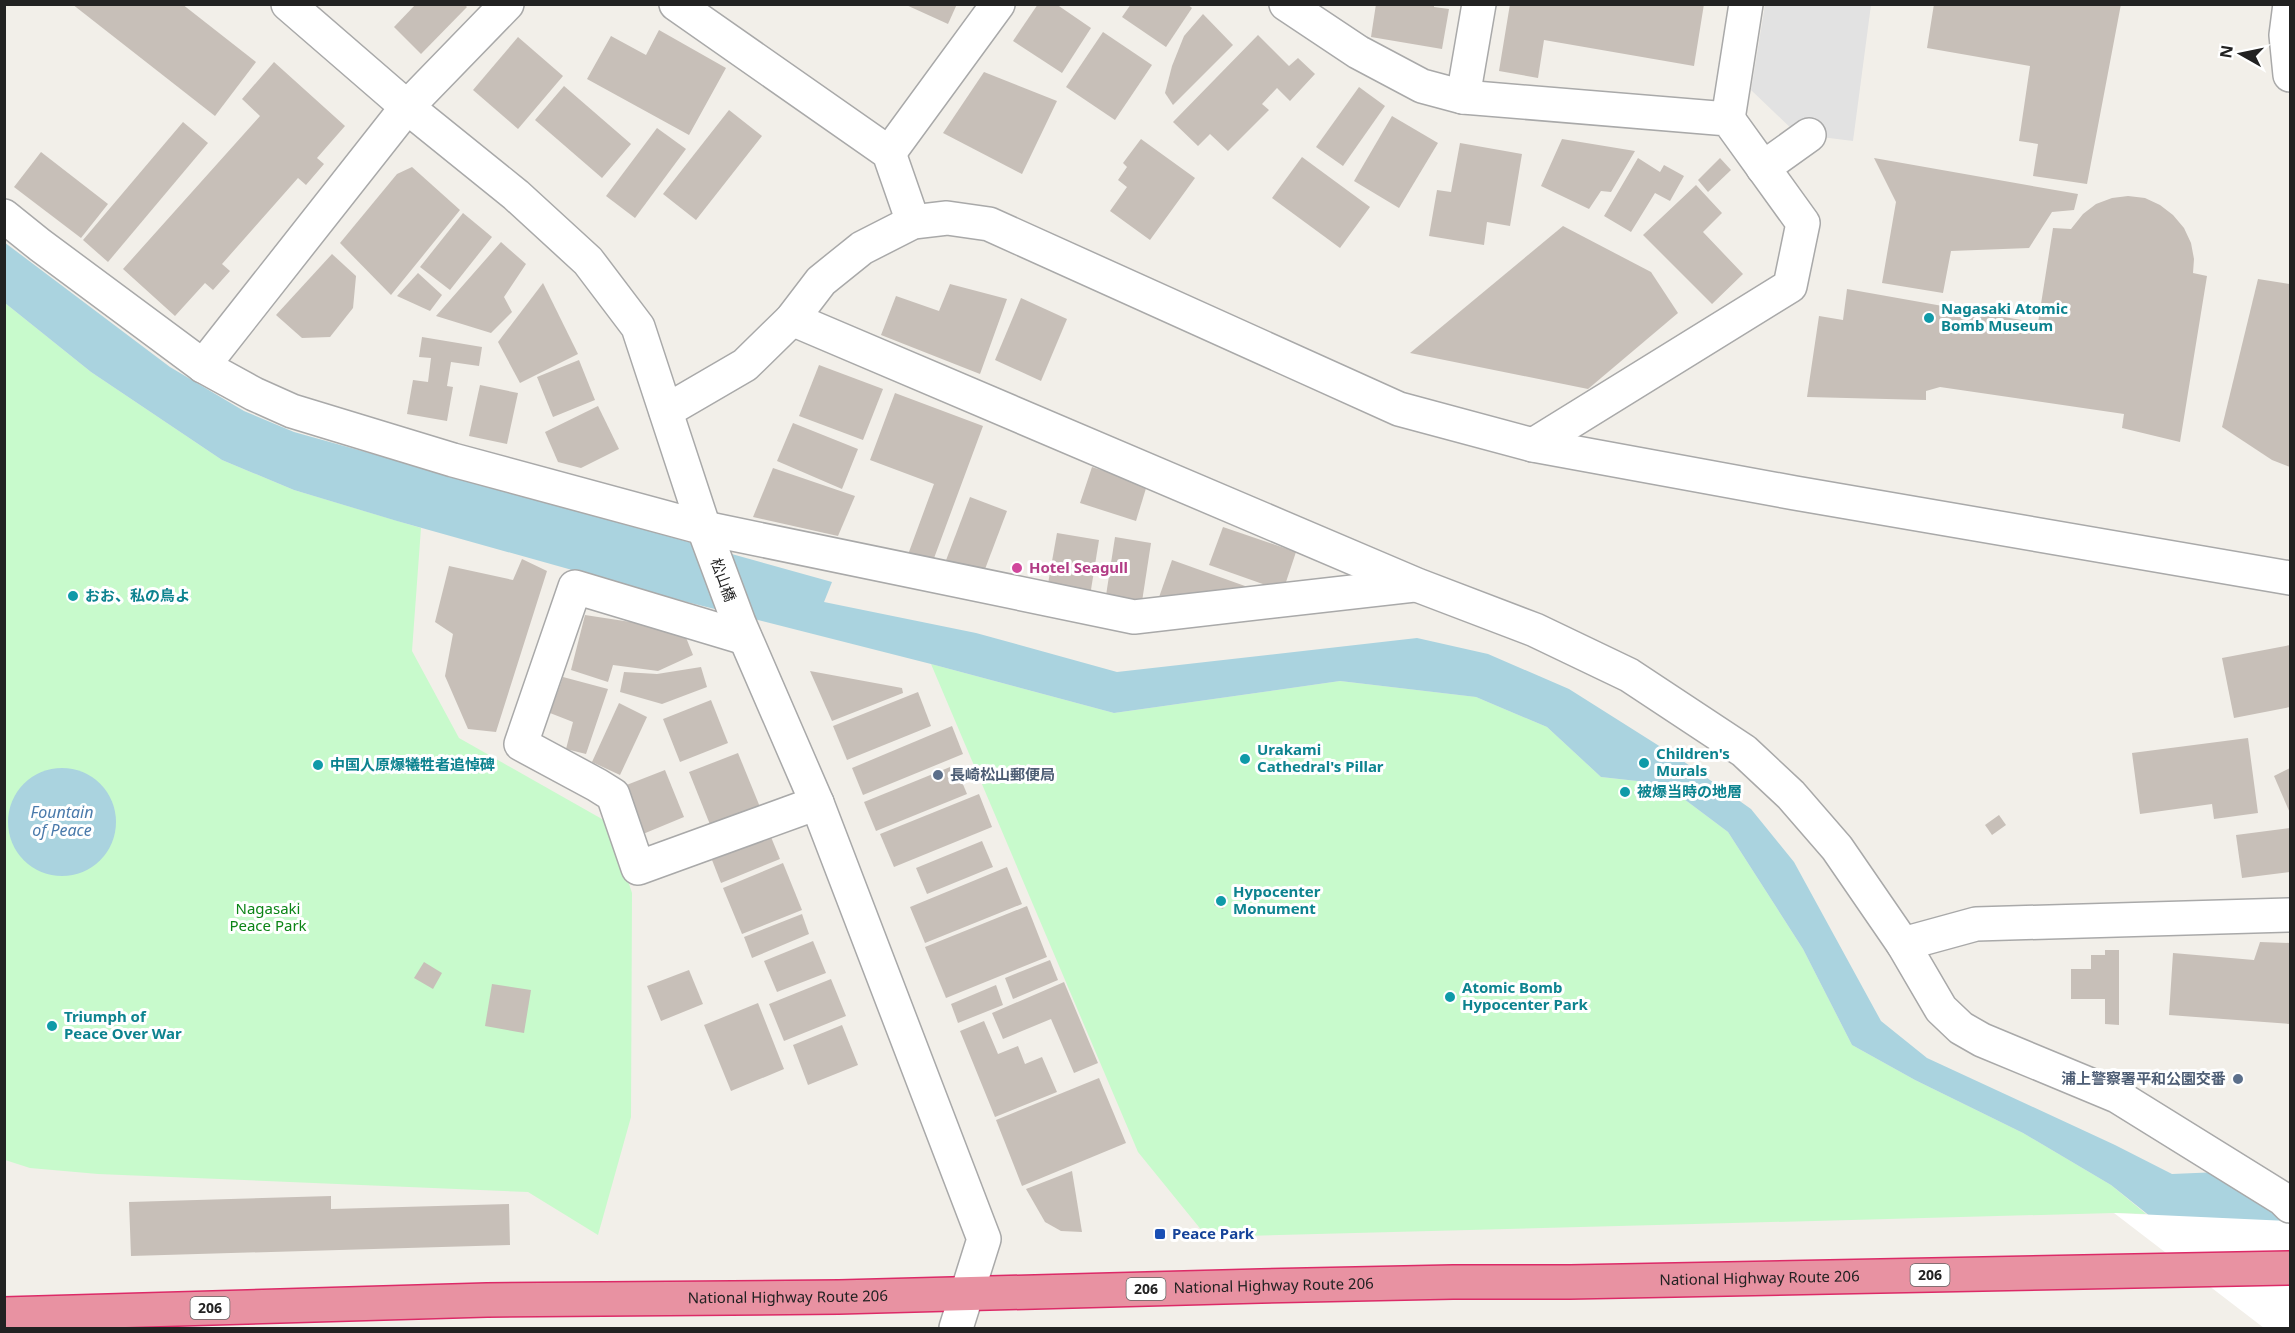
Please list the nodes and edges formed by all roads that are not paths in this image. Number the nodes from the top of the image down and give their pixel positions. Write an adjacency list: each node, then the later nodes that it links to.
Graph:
1 (288, 4): 11 (street, 松山橋)
2 (507, 4): 11 (street)
3 (676, 4): 14 (street)
4 (998, 4): 14 (street)
5 (1286, 4): 10 (street)
6 (1479, 4): 10 (street)
7 (1746, 4): 12 (street)
8 (2290, 4): 9 (street)
9 (2290, 75)
10 (1463, 97): 12 (street)
11 (407, 107): 19 (street); 20 (street, 松山橋)
12 (1728, 119): 15 (street)
13 (1809, 135): 15 (street)
14 (889, 153): 17 (street)
15 (1763, 168): 21 (street)
16 (4, 216): 19 (street)
17 (913, 222): 18 (street); 21 (street)
18 (792, 319): 20 (street); 24 (street)
19 (203, 366): 22 (street)
20 (666, 411): 22 (street, 松山橋)
21 (1533, 445): 23 (street)
22 (706, 532): 24 (street); 25 (street, 松山橋)
23 (2290, 578)
24 (1417, 585): 28 (street)
25 (742, 630): 26 (street, 松山橋); 26 (street)
26 (816, 802): 31 (street, 松山橋)
27 (2290, 915): 28 (street)
28 (1903, 944): 29 (street)
29 (2290, 1206)
30 (2290, 1268): 31 (highway, National Highway Route 206 / 206)
31 (966, 1293): 32 (highway, National Highway Route 206 / 206); 33 (street, 松山橋)
32 (4, 1314)
33 (956, 1329)

